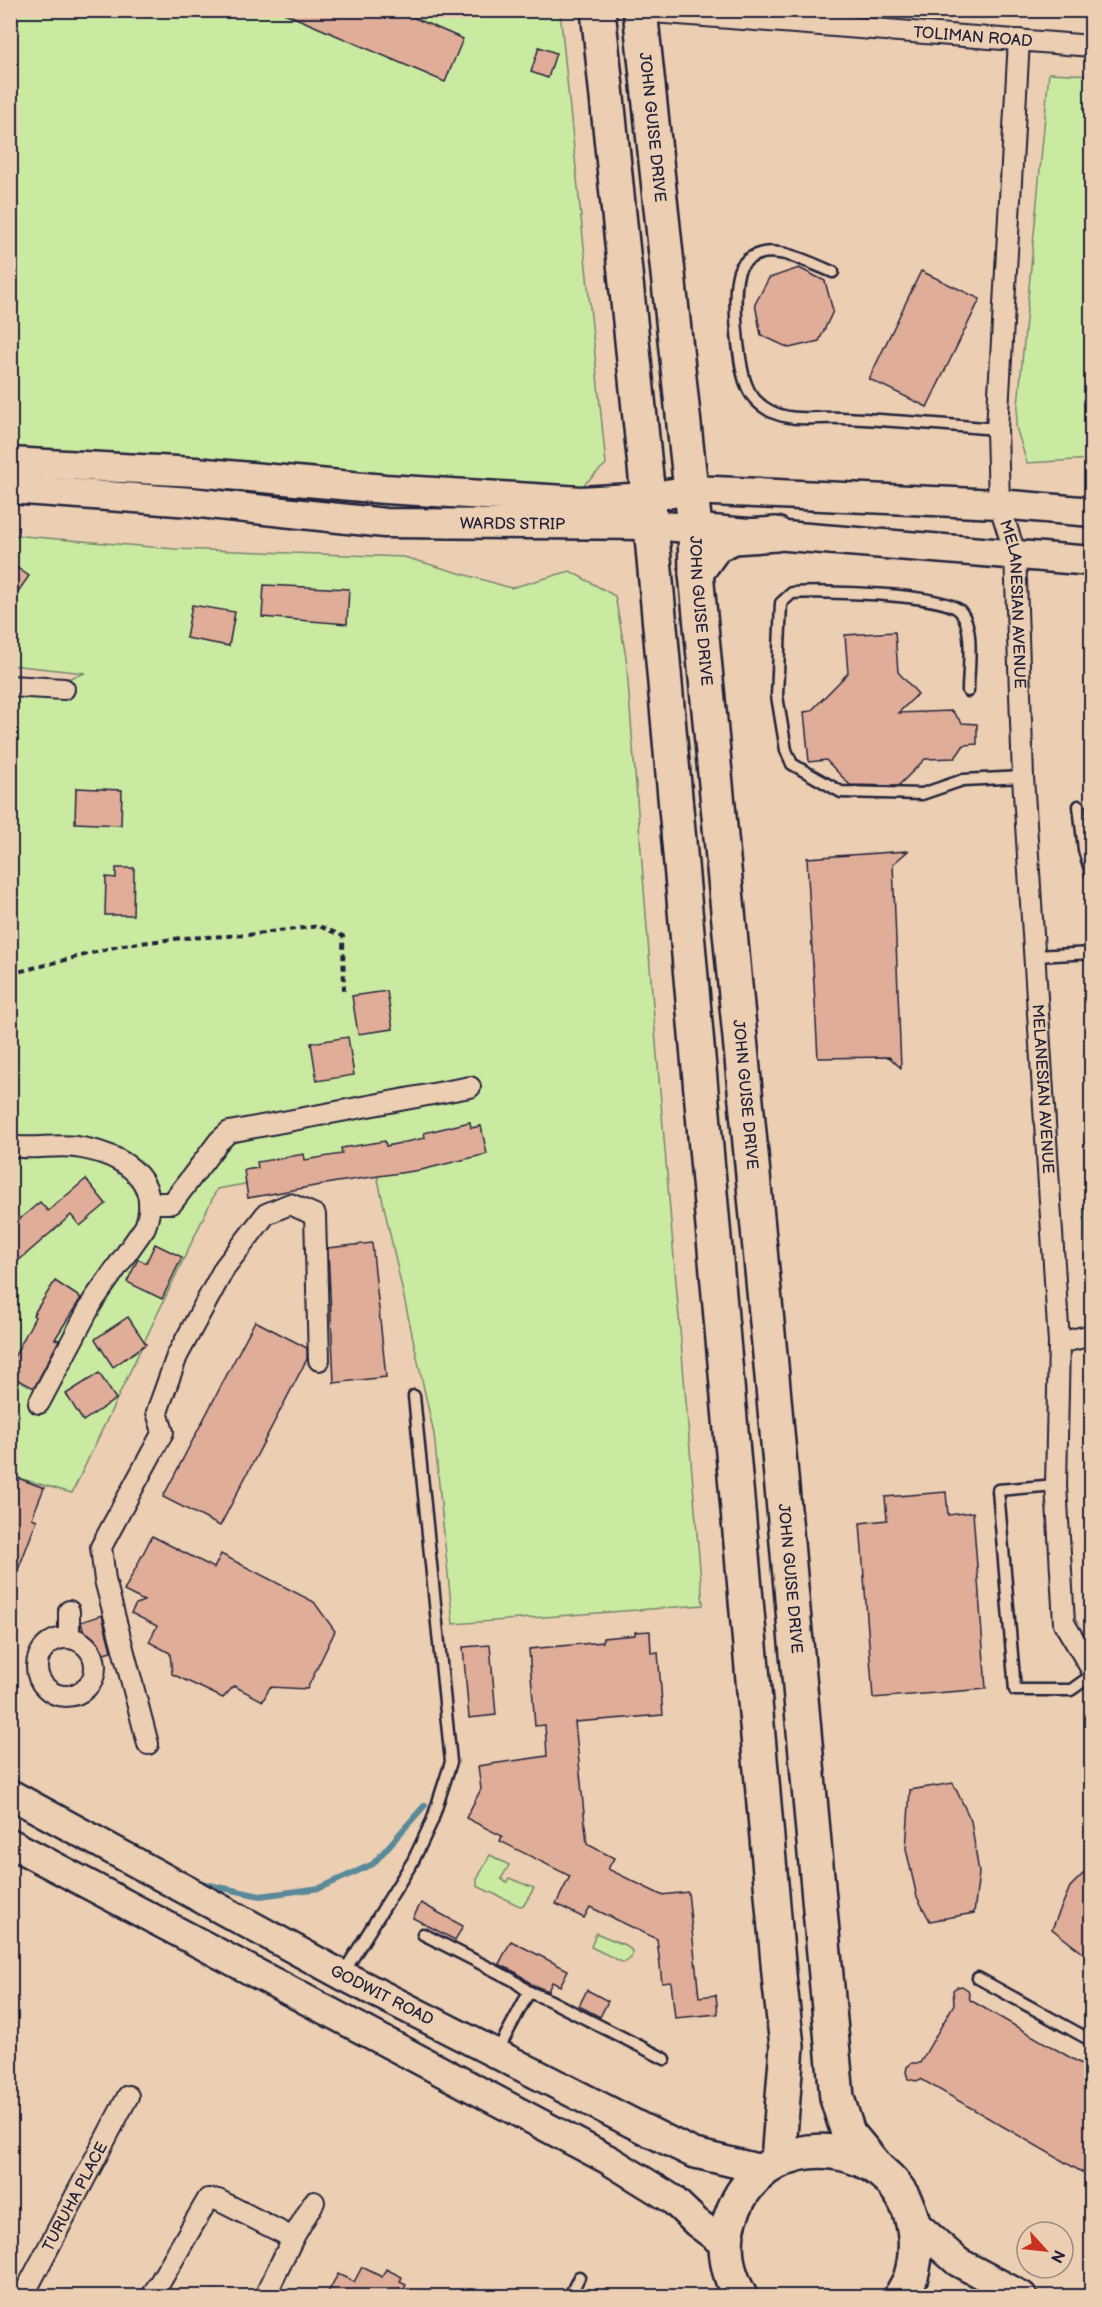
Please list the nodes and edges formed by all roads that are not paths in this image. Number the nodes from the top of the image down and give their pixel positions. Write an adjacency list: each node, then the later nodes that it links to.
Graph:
1 (598, 10): 11 (highway)
2 (640, 11): 3 (street, TOLIMAN ROAD); 9 (highway, JOHN GUISE DRIVE)
3 (1019, 40): 4 (street, TOLIMAN ROAD); 6 (street, MELANESIAN AVENUE)
4 (1092, 46)
5 (833, 272): 6 (lane)
6 (997, 429): 10 (street, MELANESIAN AVENUE)
7 (10, 462): 11 (street, WARDS STRIP)
8 (10, 489): 11 (street, WARDS STRIP)
9 (691, 490): 10 (street, WARDS STRIP); 11 (street, WARDS STRIP); 13 (highway, JOHN GUISE DRIVE)
10 (999, 504): 12 (street, WARDS STRIP); 15 (street, MELANESIAN AVENUE)
11 (650, 511): 13 (street, WARDS STRIP); 52 (highway)
12 (1092, 512)
13 (695, 528): 14 (street, WARDS STRIP); 17 (highway, JOHN GUISE DRIVE)
14 (776, 534): 15 (street, WARDS STRIP); 17 (highway)
15 (1015, 553): 16 (street, WARDS STRIP); 21 (street, MELANESIAN AVENUE)
16 (1092, 561)
17 (696, 573): 53 (highway, JOHN GUISE DRIVE)
18 (10, 686): 19 (street)
19 (64, 689)
20 (968, 692): 21 (lane)
21 (1023, 777): 25 (street, MELANESIAN AVENUE)
22 (1080, 806): 23 (lane)
23 (1092, 876)
24 (1092, 953): 25 (lane)
25 (1035, 956): 30 (street, MELANESIAN AVENUE)
26 (470, 1088): 28 (street)
27 (10, 1146): 28 (street)
28 (149, 1203): 33 (street)
29 (1092, 1335): 30 (street)
30 (1059, 1343): 34 (street, MELANESIAN AVENUE)
31 (318, 1360): 37 (street)
32 (414, 1396): 45 (lane)
33 (39, 1403)
34 (1056, 1485): 39 (street, MELANESIAN AVENUE); 40 (lane)
35 (69, 1611): 36 (street)
36 (69, 1638): 38 (street); 38 (street)
37 (124, 1655): 38 (street); 41 (street)
38 (95, 1665)
39 (1092, 1670)
40 (1092, 1675)
41 (148, 1744)
42 (10, 1794): 45 (street, GODWIT ROAD)
43 (10, 1843): 57 (street)
44 (423, 1934): 47 (lane)
45 (342, 1975): 49 (street, GODWIT ROAD)
46 (978, 1978): 48 (lane)
47 (530, 1992): 49 (lane); 50 (lane)
48 (1092, 2041)
49 (495, 2055): 52 (street, GODWIT ROAD)
50 (665, 2059)
51 (128, 2096): 59 (street, TURUHA PLACE)
52 (771, 2165): 53 (highway); 57 (highway)
53 (878, 2169): 55 (highway, JOHN GUISE DRIVE)
54 (314, 2202): 56 (street)
55 (913, 2222): 64 (highway, JOHN GUISE DRIVE); 65 (street)
56 (293, 2238): 60 (street); 61 (street)
57 (725, 2244): 63 (highway)
58 (579, 2277): 62 (lane)
59 (23, 2296)
60 (152, 2296)
61 (265, 2296)
62 (570, 2296)
63 (740, 2296)
64 (901, 2296)
65 (1022, 2296)

